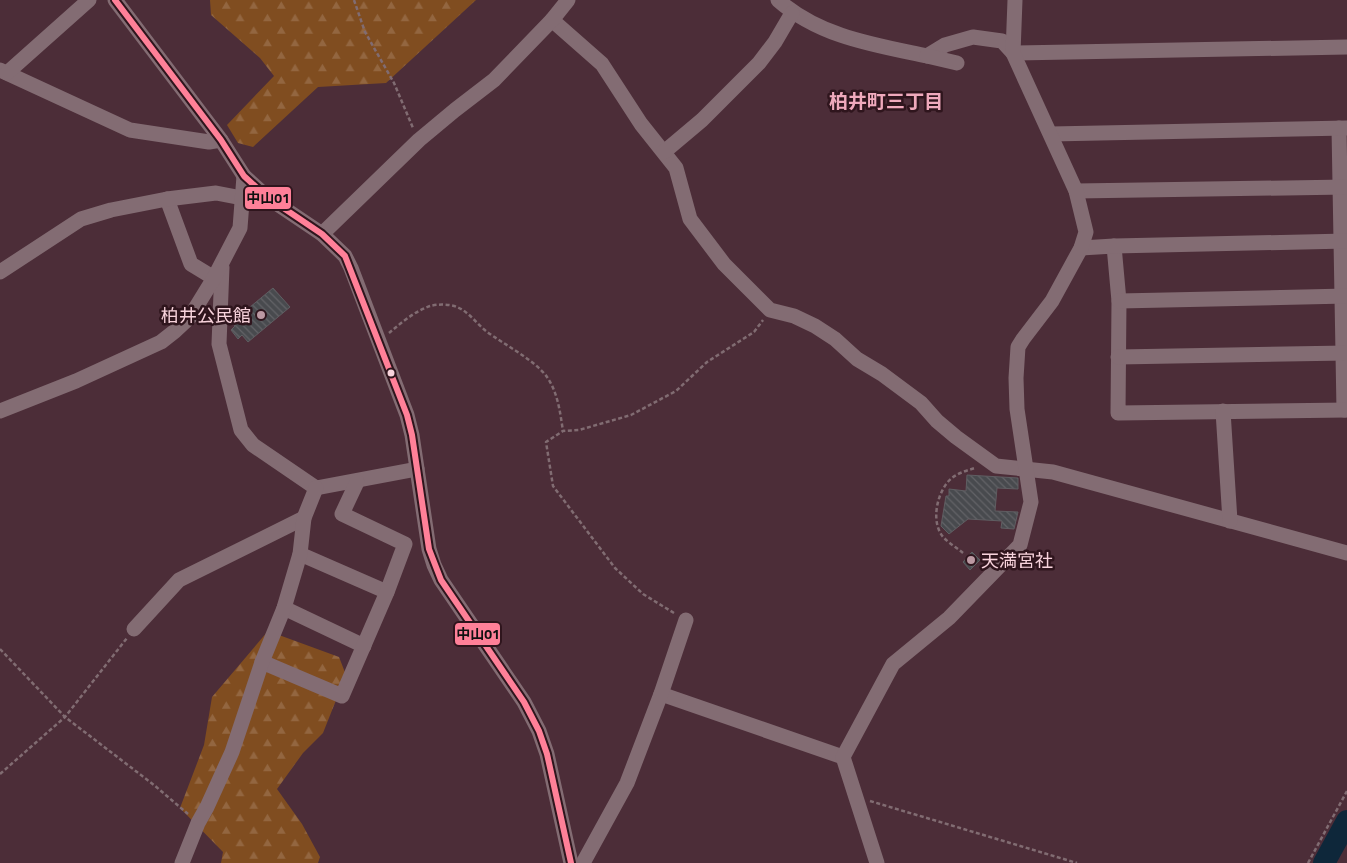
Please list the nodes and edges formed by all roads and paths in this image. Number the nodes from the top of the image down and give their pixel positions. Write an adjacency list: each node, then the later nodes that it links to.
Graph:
1 (89, 0): 13 (street)
2 (115, 0): 16 (street)
3 (354, 0): 17 (path)
4 (568, 0): 8 (street)
5 (778, 0): 7 (street)
6 (1015, 0): 10 (street)
7 (792, 13): 11 (street); 18 (street)
8 (552, 20): 17 (street); 18 (street)
9 (1347, 47): 10 (street)
10 (1013, 53): 11 (street); 15 (street)
11 (928, 56): 12 (street)
12 (957, 63)
13 (4, 72): 16 (street)
14 (1343, 128): 15 (street); 20 (street)
15 (1051, 134): 21 (street)
16 (221, 140): 19 (street)
17 (419, 140): 24 (street)
18 (664, 152): 33 (street)
19 (244, 176): 22 (street); 24 (street)
20 (1344, 187): 21 (street); 25 (street)
21 (1076, 191): 27 (street)
22 (242, 198): 23 (street); 28 (street)
23 (168, 199): 29 (street); 30 (street)
24 (322, 234): 34 (street)
25 (1344, 240): 26 (street); 31 (street)
26 (1114, 246): 27 (street); 32 (street)
27 (1081, 248): 43 (street)
28 (222, 265): 30 (street); 45 (street)
29 (0, 272)
30 (214, 278): 38 (street)
31 (1344, 296): 32 (street); 35 (street)
32 (1119, 301): 36 (street)
33 (770, 310): 40 (path); 41 (street)
34 (379, 342): 40 (path); 42 (street)
35 (1345, 353): 36 (street); 37 (street)
36 (1118, 357): 39 (street)
37 (1346, 410): 39 (street)
38 (0, 411)
39 (1223, 411): 47 (street)
40 (563, 431): 53 (path)
41 (996, 466): 43 (street); 48 (path)
42 (416, 469): 44 (street); 66 (street)
43 (1027, 469): 47 (street); 60 (street)
44 (357, 482): 45 (street); 51 (street)
45 (316, 488): 46 (street)
46 (304, 518): 49 (street); 54 (street)
47 (1230, 521): 50 (street)
48 (963, 552)
49 (300, 554): 51 (street); 52 (street)
50 (1347, 554)
51 (387, 592): 55 (street)
52 (284, 608): 55 (street); 57 (street)
53 (686, 620): 58 (street)
54 (134, 629): 59 (path)
55 (364, 646): 57 (street)
56 (0, 649): 59 (path)
57 (262, 662): 64 (street)
58 (661, 694): 60 (street); 67 (street)
59 (65, 717): 61 (path); 64 (path)
60 (843, 757): 63 (street)
61 (0, 774)
62 (1347, 791): 70 (path)
63 (855, 796): 68 (street); 69 (path)
64 (198, 823): 65 (street)
65 (182, 863)
66 (571, 863)
67 (583, 863)
68 (877, 863)
69 (1077, 863)
70 (1308, 863)

